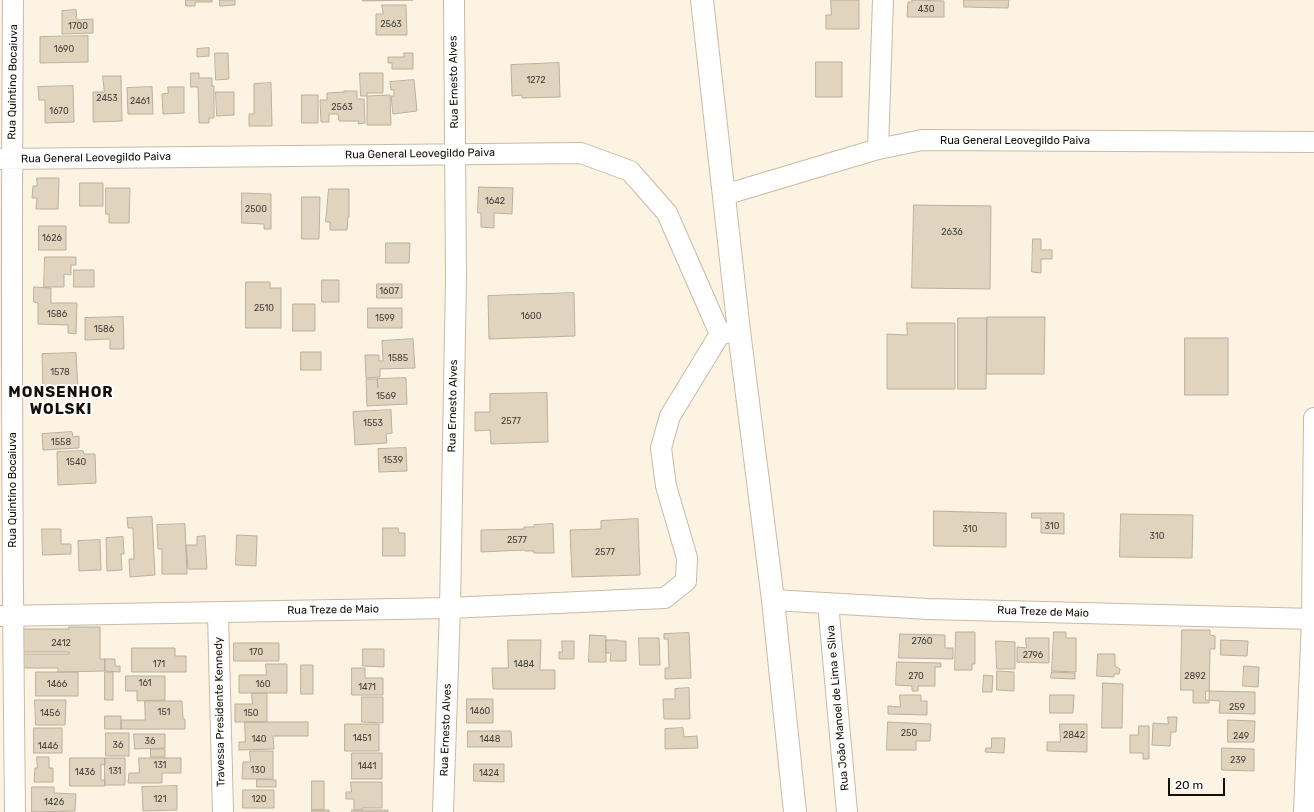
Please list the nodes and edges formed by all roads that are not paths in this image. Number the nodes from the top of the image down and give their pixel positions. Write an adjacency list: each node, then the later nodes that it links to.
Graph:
1 (13, 0): 8 (street, Rua Quintino Bocaiuva)
2 (454, 0): 7 (street, Rua Ernesto Alves)
3 (702, 0): 9 (highway)
4 (883, 0): 6 (street)
5 (1314, 142): 6 (street, Rua General Leovegildo Paiva)
6 (878, 149): 9 (street, Rua General Leovegildo Paiva)
7 (455, 154): 8 (street, Rua General Leovegildo Paiva); 10 (street, Rua General Leovegildo Paiva); 14 (street, Rua Ernesto Alves)
8 (6, 159): 16 (street, Rua Quintino Bocaiuva)
9 (724, 195): 10 (highway)
10 (729, 332): 12 (highway); 14 (street, Rua Treze de Maio)
11 (1314, 418): 17 (street)
12 (773, 600): 13 (street, Rua Treze de Maio); 21 (highway)
13 (828, 603): 17 (street, Rua Treze de Maio); 22 (street, Rua João Manoel de Lima e Silva)
14 (450, 608): 15 (street, Rua Treze de Maio); 20 (street, Rua Ernesto Alves)
15 (218, 613): 16 (street, Rua Treze de Maio); 19 (street, Travessa Presidente Kennedy)
16 (6, 616): 18 (street, Rua Quintino Bocaiuva)
17 (1313, 619): 23 (street)
18 (15, 812)
19 (223, 812)
20 (443, 812)
21 (796, 812)
22 (847, 812)
23 (1304, 812)

